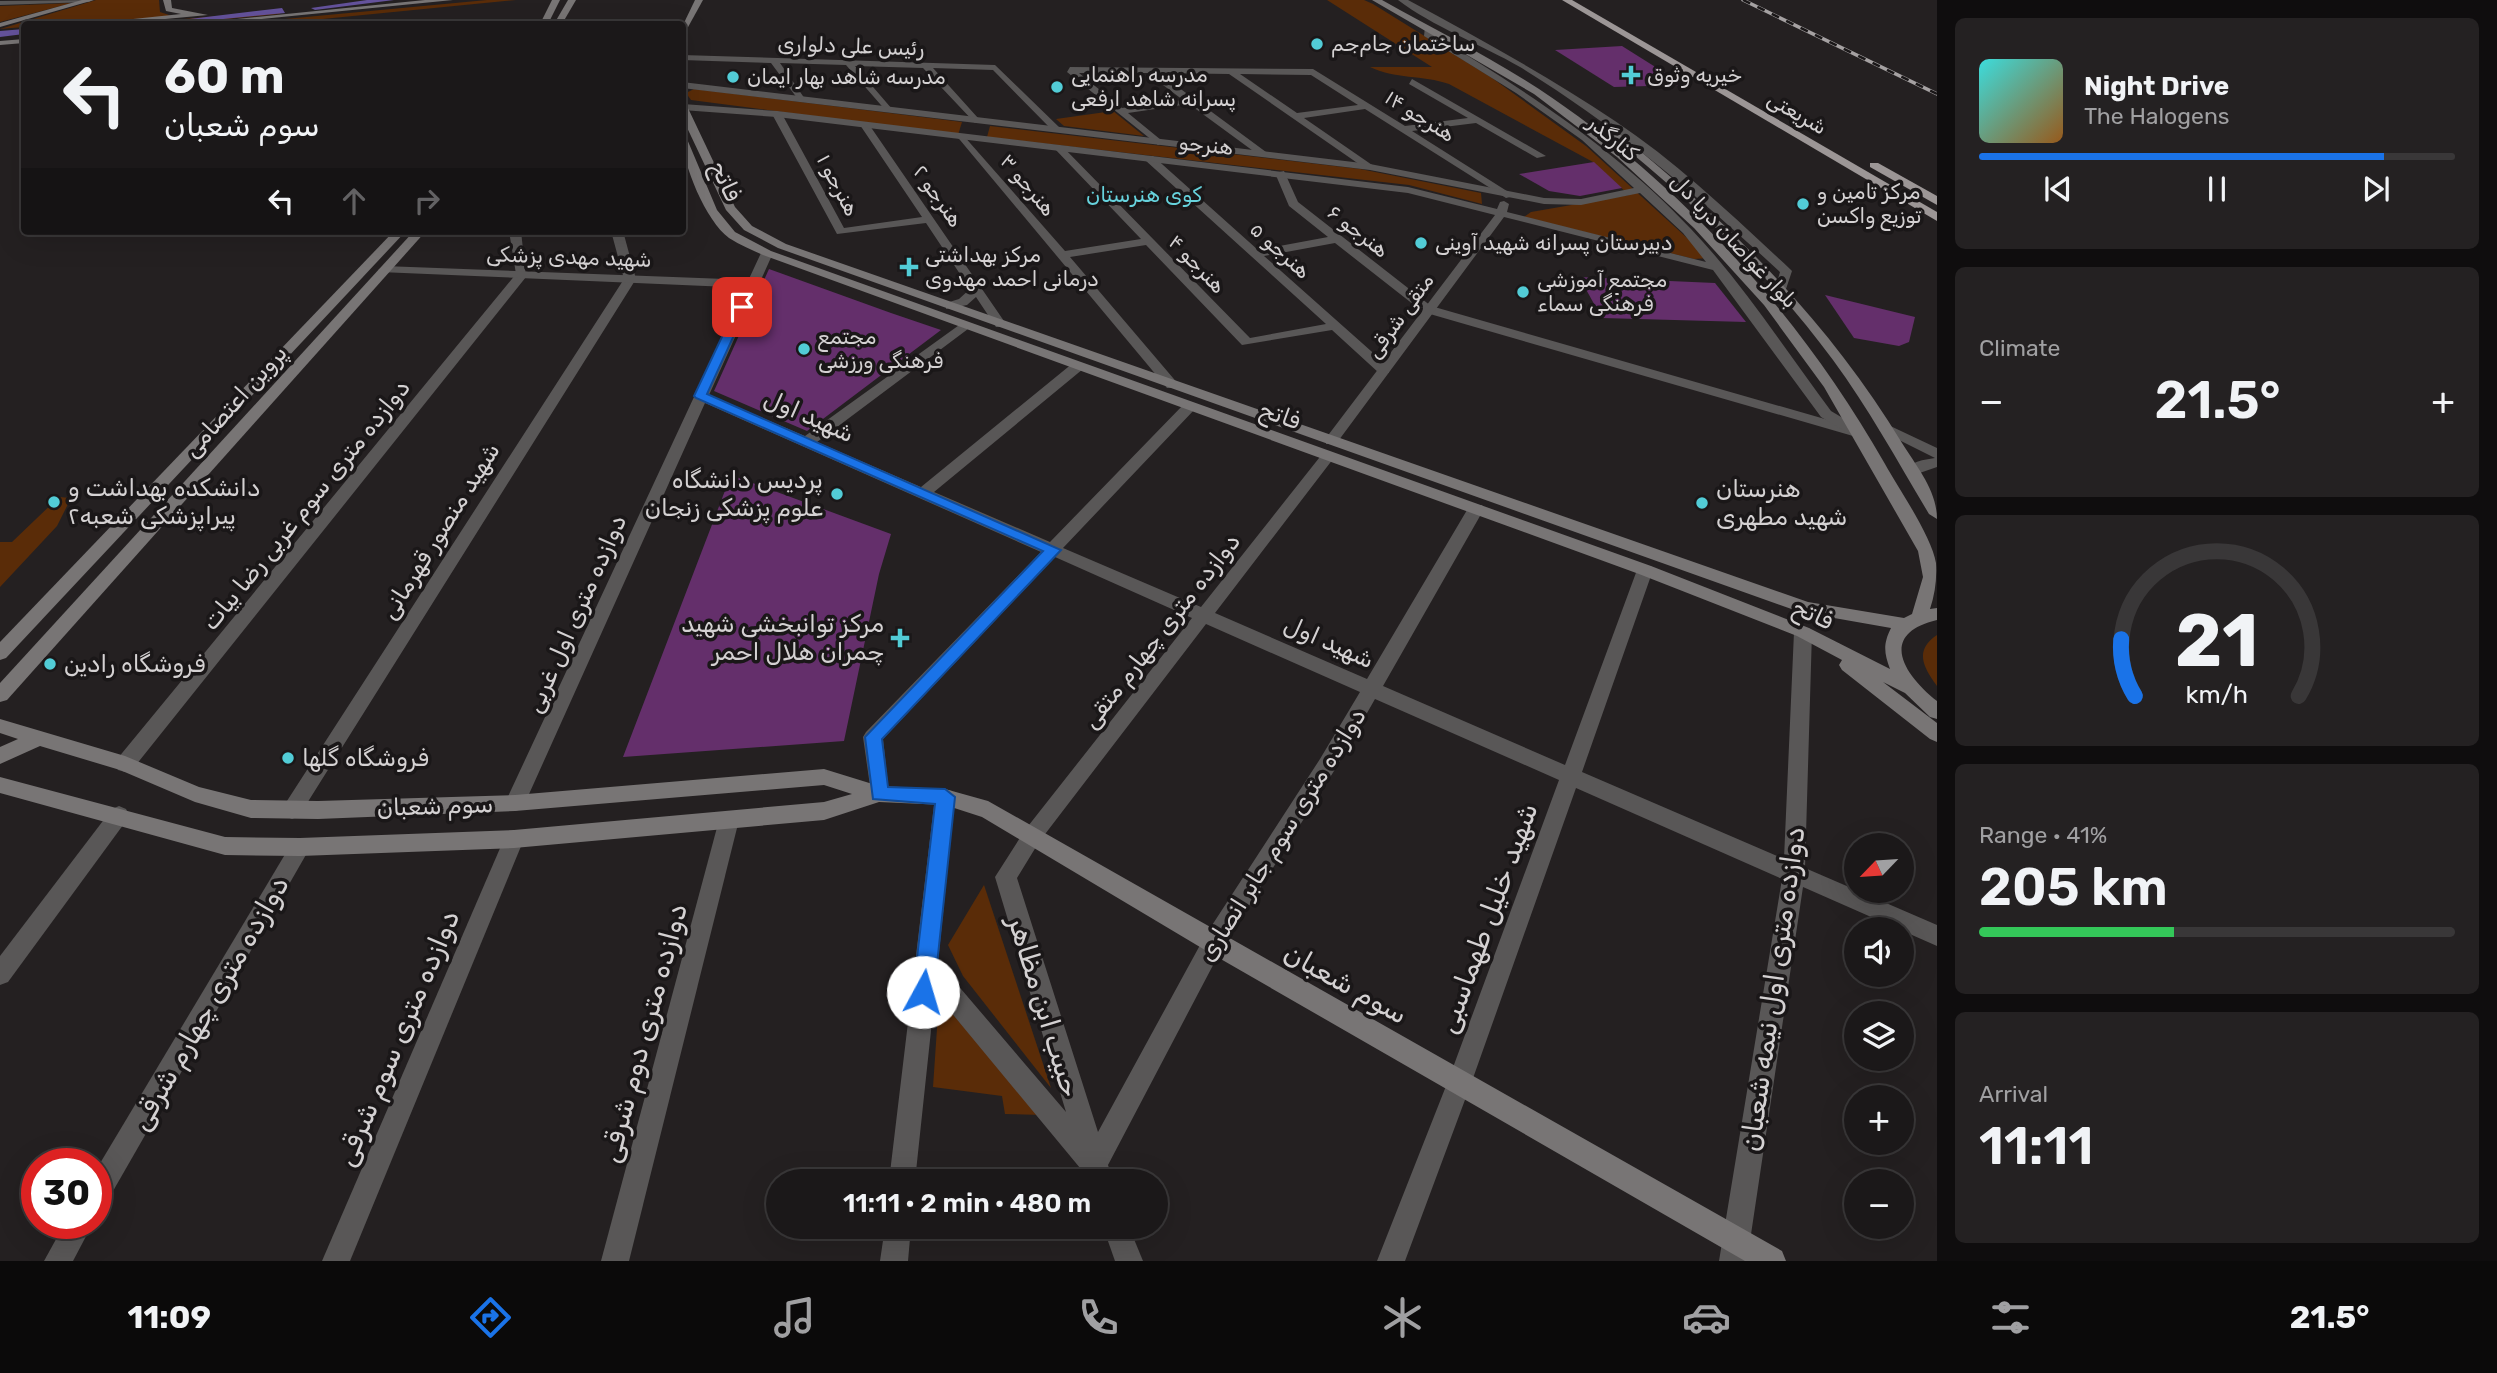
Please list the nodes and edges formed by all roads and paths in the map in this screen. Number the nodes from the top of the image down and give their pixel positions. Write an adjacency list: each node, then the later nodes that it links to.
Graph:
1 (90, 0): 13 (street); 20 (main road)
2 (167, 0): 16 (main road)
3 (344, 0): 15 (main road)
4 (449, 0): 15 (main road)
5 (556, 0): 18 (main road)
6 (572, 0): 19 (main road)
7 (699, 0): 22 (main road)
8 (1376, 0): 23 (main road, بلوار غواصان دریا دل)
9 (1391, 0): 24 (main road, بلوار غواصان دریا دل)
10 (1402, 0): 24 (street)
11 (1566, 0): 66 (highway, شریعتی)
12 (1585, 0): 43 (highway, شریعتی)
13 (18, 1): 14 (street)
14 (0, 4)
15 (299, 10): 16 (main road)
16 (194, 20): 17 (main road)
17 (168, 21)
18 (546, 21)
19 (560, 21)
20 (0, 27): 21 (main road)
21 (21, 28)
22 (686, 28)
23 (1428, 29): 62 (street, کنارگذر); 96 (main road, بلوار غواصان دریا دل)
24 (1459, 33): 95 (main road, بلوار غواصان دریا دل)
25 (21, 41): 26 (main road)
26 (0, 43)
27 (686, 57): 28 (street)
28 (706, 59): 29 (street, رئیس علی دلواری); 30 (street)
29 (774, 61): 31 (street, رئیس علی دلواری); 37 (street)
30 (686, 62)
31 (850, 65): 32 (street, رئیس علی دلواری); 41 (street)
32 (926, 66): 47 (street); 50 (street, رئیس علی دلواری)
33 (1150, 71): 34 (street); 38 (street); 42 (street)
34 (1230, 71): 40 (street, هنرجو ۱۴); 46 (street)
35 (1412, 82): 48 (street)
36 (686, 85): 37 (street, هنرجو)
37 (800, 99): 41 (street, هنرجو)
38 (1192, 101): 42 (street); 56 (street)
39 (686, 106): 45 (street, هنرجو)
40 (1367, 106): 46 (street); 51 (street, هنرجو ۱۴)
41 (887, 109): 47 (street, هنرجو)
42 (1122, 111): 53 (street)
43 (1779, 111)
44 (686, 113): 68 (main road, فاتح)
45 (777, 114): 49 (street, هنرجو); 67 (street, هنرجو ۱)
46 (1295, 116): 60 (street)
47 (975, 120): 50 (street, هنرجو); 52 (street)
48 (1477, 120): 51 (street); 57 (street)
49 (865, 125): 52 (street, هنرجو); 67 (street, هنرجو ۲)
50 (1056, 129): 53 (street, هنرجو)
51 (1405, 130): 63 (street, هنرجو ۱۴)
52 (963, 138): 54 (street, هنرجو); 78 (street, هنرجو ۳)
53 (1158, 142): 56 (street, هنرجو)
54 (1059, 148): 58 (street, هنرجو); 75 (street, هنرجو ۴)
55 (686, 149): 69 (main road, فاتح)
56 (1263, 154): 60 (street, هنرجو)
57 (1541, 156)
58 (1149, 158): 61 (street, هنرجو); 77 (street, هنرجو ۵)
59 (1864, 159): 64 (highway)
60 (1370, 167): 63 (street, هنرجو)
61 (1280, 173): 65 (street, هنرجو); 74 (street, هنرجو ۶)
62 (1642, 189): 63 (street, هنرجو); 79 (street, کنارگذر)
63 (1506, 195): 65 (street)
64 (1937, 201)
65 (1501, 214): 79 (street, هنرجو); 86 (street, متقی شرقی)
66 (1937, 217)
67 (930, 219): 84 (street, هنرجو ۲)
68 (748, 228): 69 (main road); 85 (main road, فاتح)
69 (731, 234): 76 (main road, فاتح)
70 (396, 235): 111 (main road, پروین اعتصامی)
71 (416, 235): 80 (main road, پروین اعتصامی)
72 (516, 235): 81 (street)
73 (618, 235): 82 (street)
74 (1337, 239): 77 (street); 86 (street, هنرجو ۶)
75 (1147, 241): 78 (street); 89 (street, هنرجو ۴)
76 (767, 253): 83 (street, دوازده متری اول غربی); 88 (main road, فاتح)
77 (1255, 254): 89 (street, هنرجو ۵)
78 (1062, 255): 92 (street, هنرجو ۳)
79 (1717, 268): 96 (street, کنارگذر)
80 (384, 270): 81 (street, شهید مهدی پزشکی); 114 (main road, پروین اعتصامی)
81 (522, 274): 82 (street, شهید مهدی پزشکی); 120 (street, دوازده متری سوم غربی رضا بیات)
82 (630, 279): 83 (street, شهید مهدی پزشکی); 126 (street, شهید منصور قهرمانی)
83 (752, 284): 93 (street, دوازده متری اول غربی)
84 (978, 288): 85 (street); 87 (street, هنرجو ۲)
85 (950, 306): 87 (main road, فاتح)
86 (1427, 309): 91 (street, متقی شرقی); 96 (street)
87 (1000, 324): 92 (main road, فاتح)
88 (966, 326): 90 (main road, فاتح); 97 (street)
89 (1335, 326): 91 (street, هنرجو ۵)
90 (1078, 366): 94 (main road, فاتح); 102 (street)
91 (1384, 370): 98 (street, متقی شرقی)
92 (1172, 385): 98 (main road, فاتح)
93 (700, 396): 97 (street, شهید اول); 125 (street, دوازده متری اول غربی)
94 (1190, 407): 98 (main road, فاتح); 105 (street)
95 (1884, 426): 99 (street); 101 (main road, بلوار غواصان دریا دل)
96 (1858, 433): 107 (main road, بلوار غواصان دریا دل)
97 (807, 442): 102 (street, شهید اول)
98 (1330, 449): 103 (main road, فاتح); 108 (street, دوازده متری چهارم متقی); 109 (main road, فاتح)
99 (1937, 454)
100 (1937, 463): 101 (street)
101 (1911, 471): 104 (main road, بلوار غواصان دریا دل)
102 (923, 493): 105 (street, شهید اول)
103 (1476, 509): 106 (main road, فاتح); 112 (street, دوازده متری سوم جابر انصاری)
104 (1937, 514)
105 (1053, 550): 108 (street, شهید اول); 123 (street)
106 (1645, 570): 110 (main road, فاتح); 121 (street)
107 (1934, 579): 109 (main road, بلوار غواصان دریا دل)
108 (1205, 614): 112 (street, شهید اول); 129 (street, دوازده متری چهارم متقی)
109 (1920, 618): 113 (main road, بلوار غواصان دریا دل)
110 (1802, 632): 113 (main road, فاتح); 117 (main road); 132 (street, دوازده متری اول نیمه شعبان)
111 (0, 653)
112 (1373, 687): 121 (street, شهید اول); 134 (street, دوازده متری سوم جابر انصاری)
113 (1910, 688): 115 (main road)
114 (0, 695)
115 (1937, 712)
116 (0, 726): 118 (main road, سوم شعبان)
117 (1937, 734)
118 (38, 738): 119 (main road); 120 (main road, سوم شعبان)
119 (0, 755)
120 (125, 764): 126 (main road, سوم شعبان)
121 (1570, 775): 132 (street, شهید اول); 137 (street, شهید خلیل طهماسبی)
122 (0, 785): 127 (main road, سوم شعبان)
123 (879, 794): 124 (main road, سوم شعبان); 125 (main road, سوم شعبان); 128 (main road, سوم شعبان)
124 (945, 797): 129 (main road, سوم شعبان); 135 (street)
125 (515, 803): 126 (main road, سوم شعبان)
126 (292, 810)
127 (119, 815): 131 (main road, سوم شعبان); 136 (street)
128 (729, 820): 130 (main road, سوم شعبان); 149 (street, دوازده متری دوم شرقی)
129 (1032, 836): 134 (main road, سوم شعبان); 141 (street, حبیب ابن مظاهر)
130 (514, 839): 131 (main road, سوم شعبان); 148 (street, دوازده متری سوم شرقی)
131 (300, 847): 138 (street, دوازده متری چهارم شرقی)
132 (1794, 873): 133 (street, شهید اول); 146 (street, دوازده متری اول نیمه شعبان)
133 (1937, 936)
134 (1213, 943): 137 (main road, سوم شعبان); 142 (street, دوازده متری سوم جابر انصاری)
135 (926, 965): 139 (street); 140 (street)
136 (0, 974)
137 (1460, 1082): 146 (main road, سوم شعبان); 152 (street, شهید خلیل طهماسبی)
138 (112, 1169)
139 (903, 1169)
140 (1094, 1169)
141 (1096, 1169)
142 (1099, 1169)
143 (71, 1239): 147 (street)
144 (897, 1239): 150 (street)
145 (1121, 1239): 151 (street)
146 (1735, 1251): 153 (main road, سوم شعبان)
147 (58, 1261)
148 (336, 1261)
149 (615, 1261)
150 (894, 1261)
151 (1129, 1261)
152 (1391, 1261)
153 (1772, 1261)

